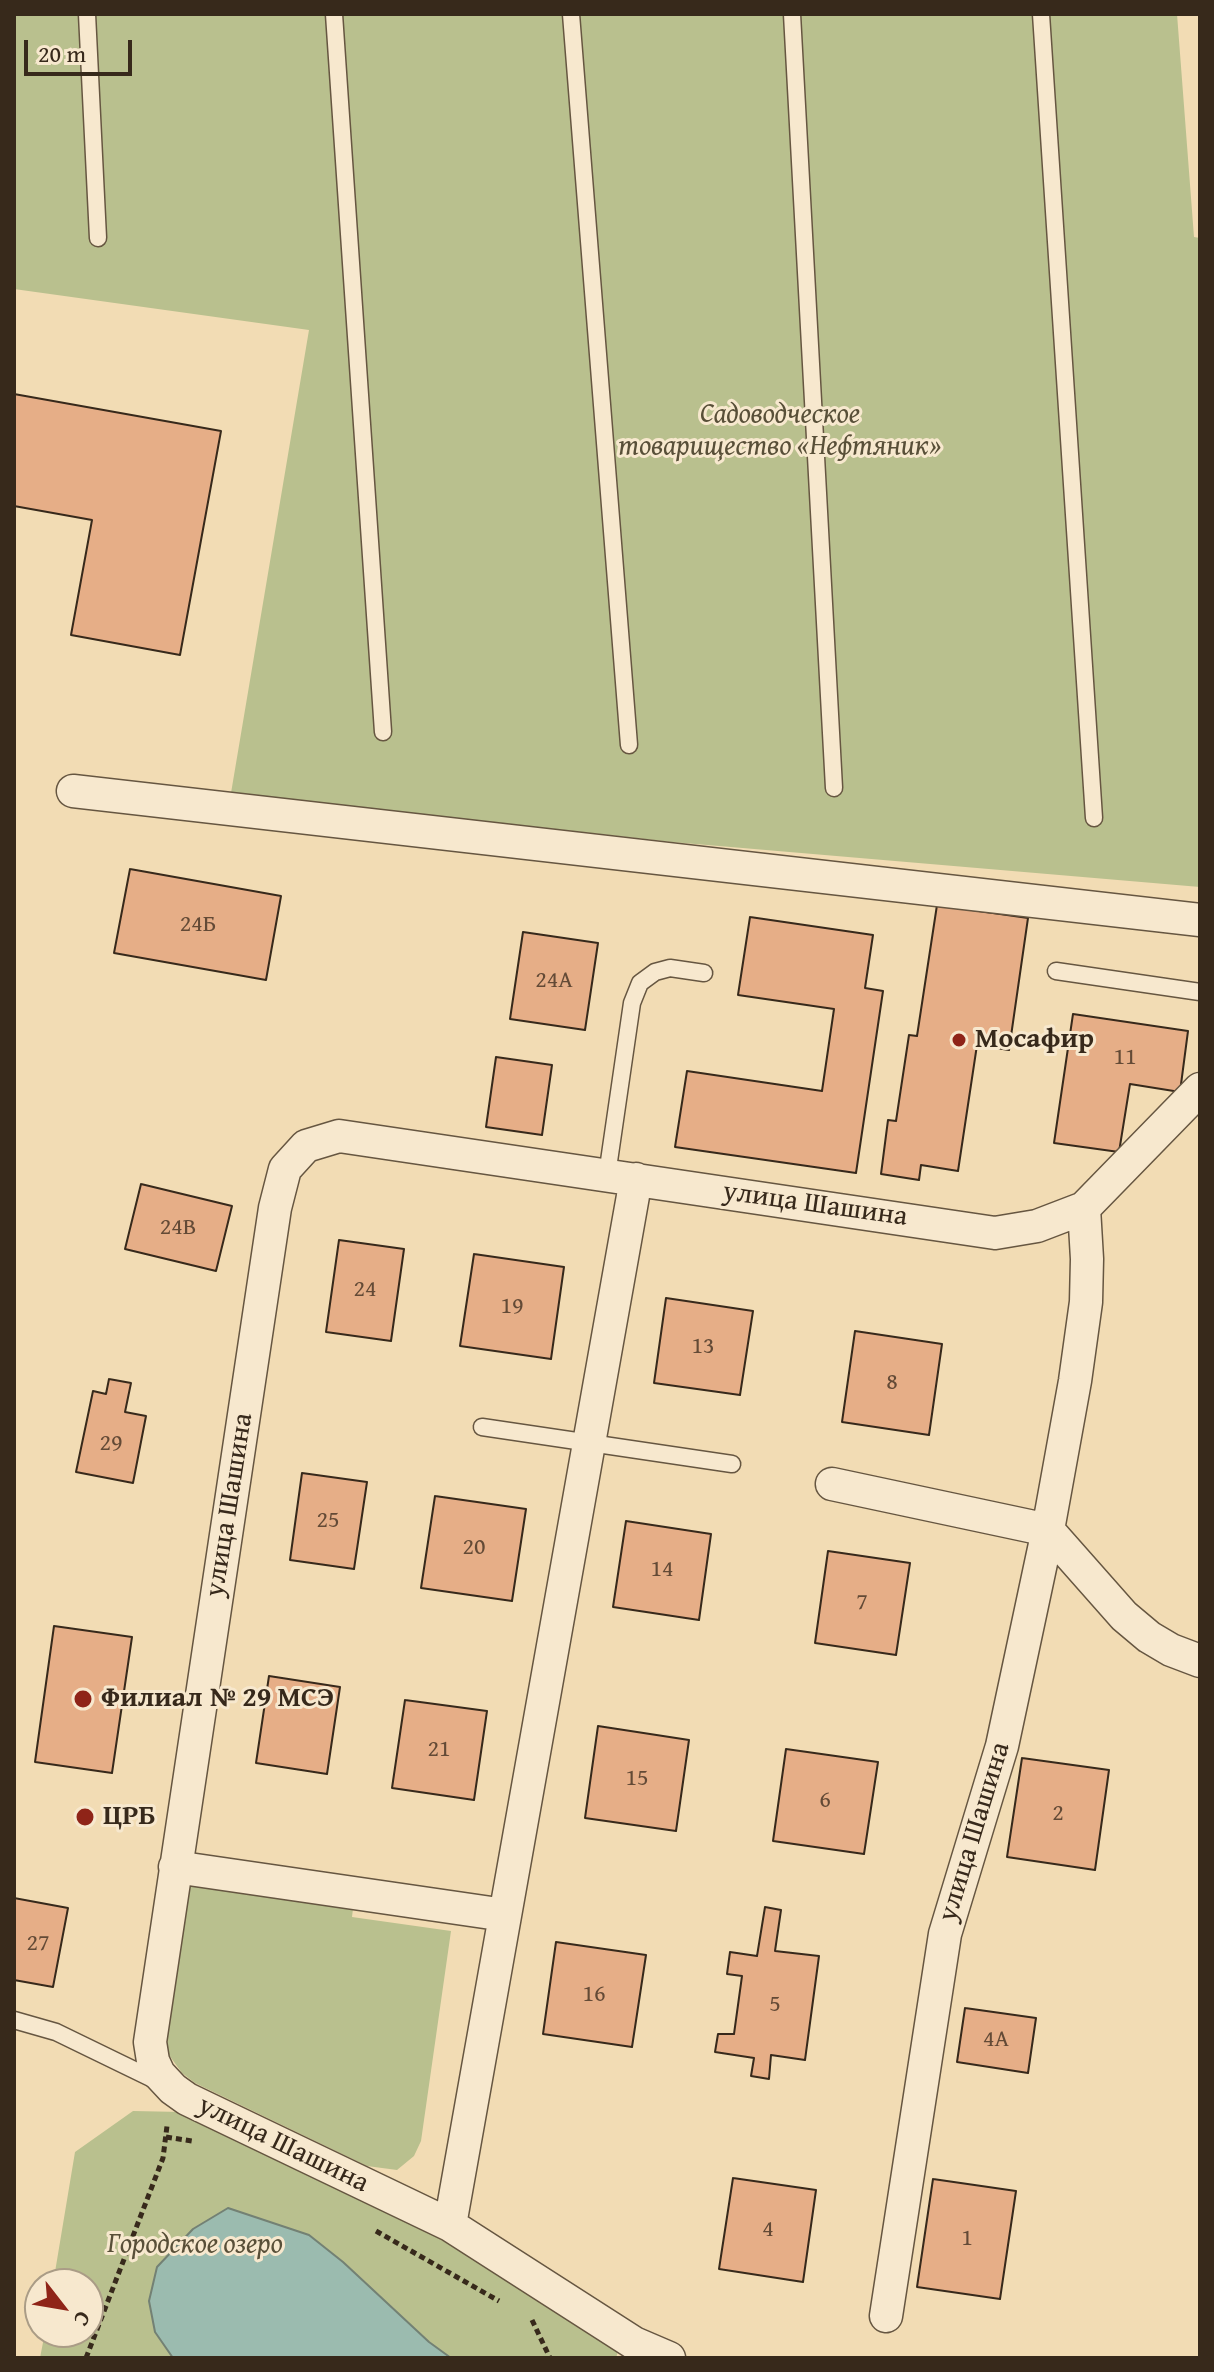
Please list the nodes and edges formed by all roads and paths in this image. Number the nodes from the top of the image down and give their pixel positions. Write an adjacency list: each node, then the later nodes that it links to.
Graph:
1 (87, 14): 6 (lane)
2 (334, 14): 7 (lane)
3 (571, 14): 8 (lane)
4 (792, 14): 9 (lane)
5 (1041, 14): 11 (lane)
6 (98, 238)
7 (383, 732)
8 (629, 745)
9 (834, 788)
10 (73, 791): 12 (street)
11 (1094, 818)
12 (1200, 920)
13 (1056, 971): 15 (lane)
14 (704, 973): 17 (lane)
15 (1200, 992)
16 (1200, 1089): 18 (street, улица Шашина)
17 (621, 1177): 18 (street, улица Шашина); 20 (street); 25 (street, улица Шашина)
18 (1084, 1208): 23 (street, улица Шашина)
19 (482, 1427): 20 (lane)
20 (589, 1443): 21 (lane); 26 (street)
21 (732, 1464)
22 (832, 1484): 23 (street)
23 (1048, 1530): 24 (street); 35 (street, улица Шашина)
24 (1200, 1661)
25 (175, 1867): 26 (street); 28 (street, улица Шашина)
26 (505, 1915): 31 (street)
27 (14, 2020): 28 (lane)
28 (173, 2089): 29 (path); 31 (street, улица Шашина)
29 (166, 2137): 30 (path); 37 (path)
30 (197, 2142)
31 (450, 2225): 36 (street, улица Шашина)
32 (366, 2226): 33 (path)
33 (505, 2304)
34 (519, 2312): 38 (path)
35 (886, 2316)
36 (632, 2351): 39 (street, улица Шашина)
37 (86, 2358)
38 (550, 2358)
39 (669, 2358)

